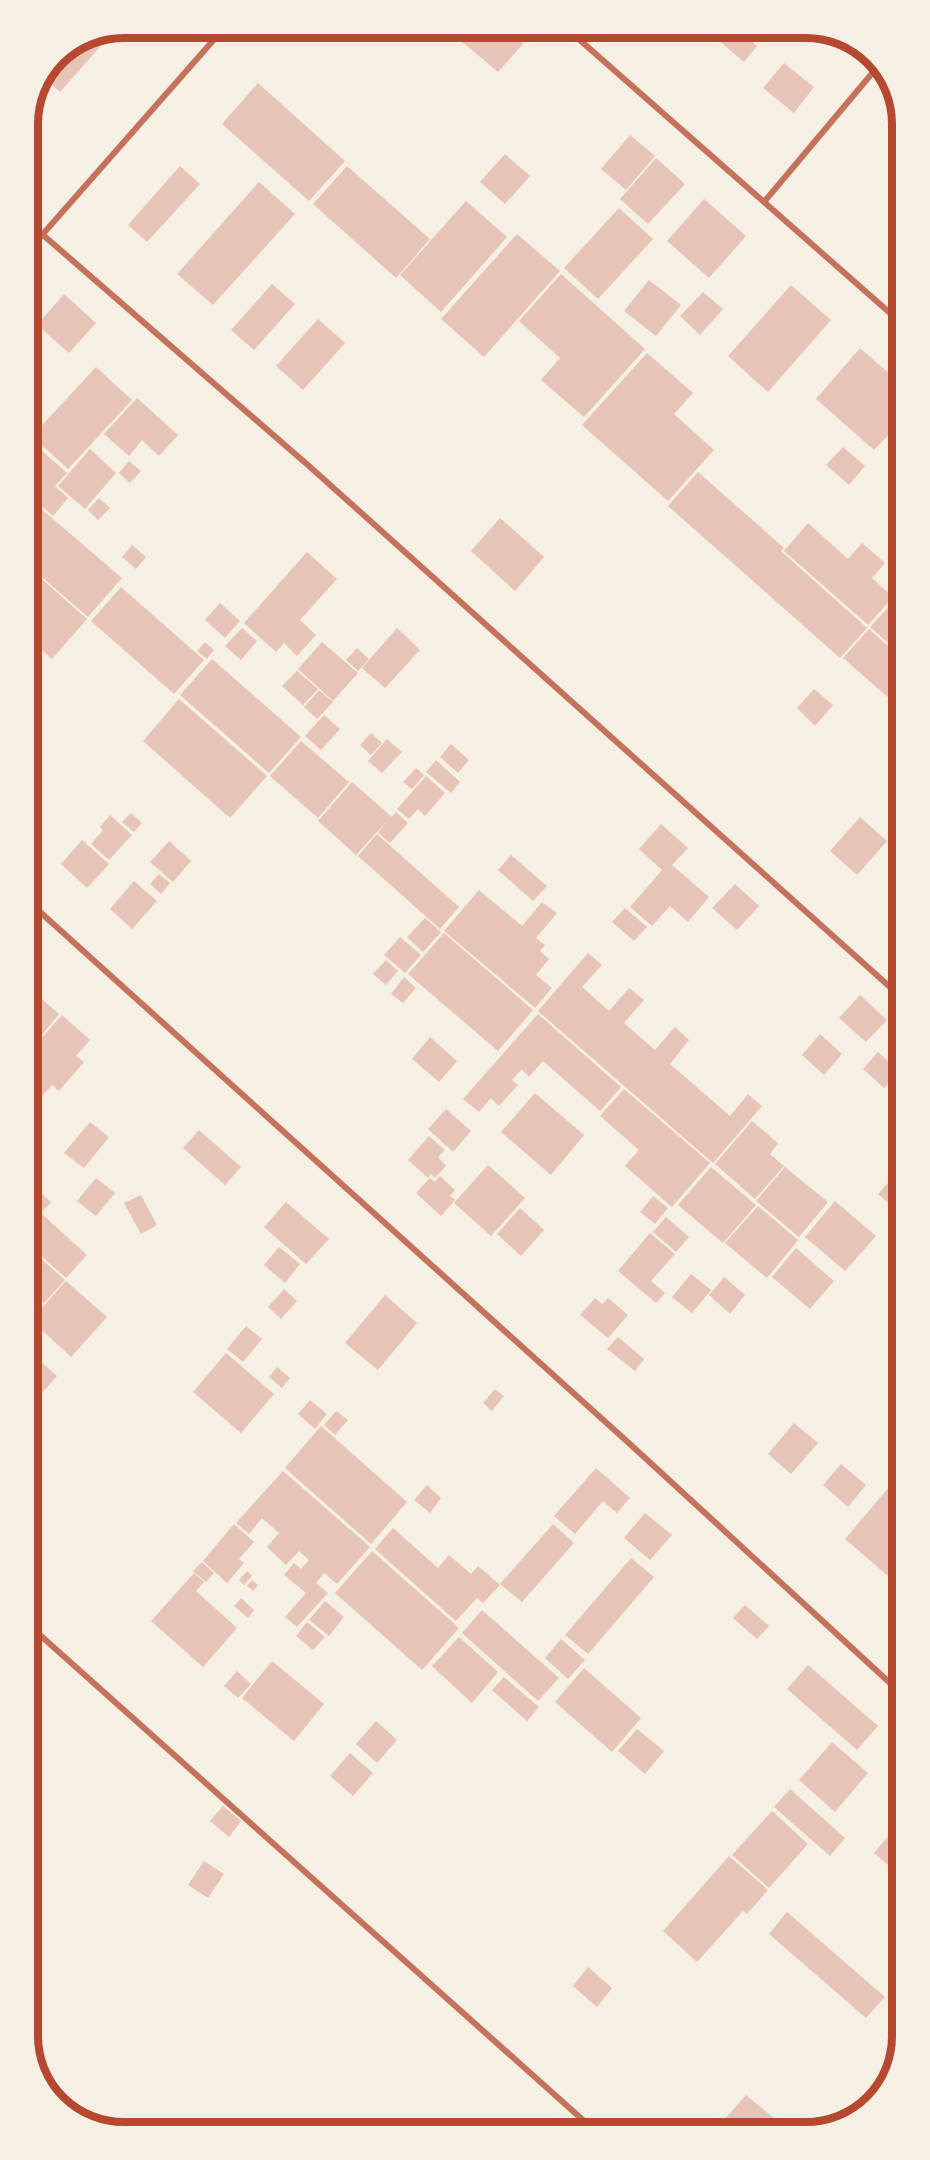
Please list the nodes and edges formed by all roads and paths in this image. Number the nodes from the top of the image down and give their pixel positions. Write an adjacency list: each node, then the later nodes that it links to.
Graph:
1 (215, 38): 6 (street)
2 (578, 38): 4 (street)
3 (874, 70): 4 (street)
4 (764, 202): 8 (street)
5 (38, 230): 6 (street)
6 (43, 234): 7 (street); 10 (street)
7 (38, 240)
8 (892, 315)
9 (38, 910): 12 (street)
10 (892, 989)
11 (38, 1633): 13 (street)
12 (892, 1685)
13 (584, 2122)

